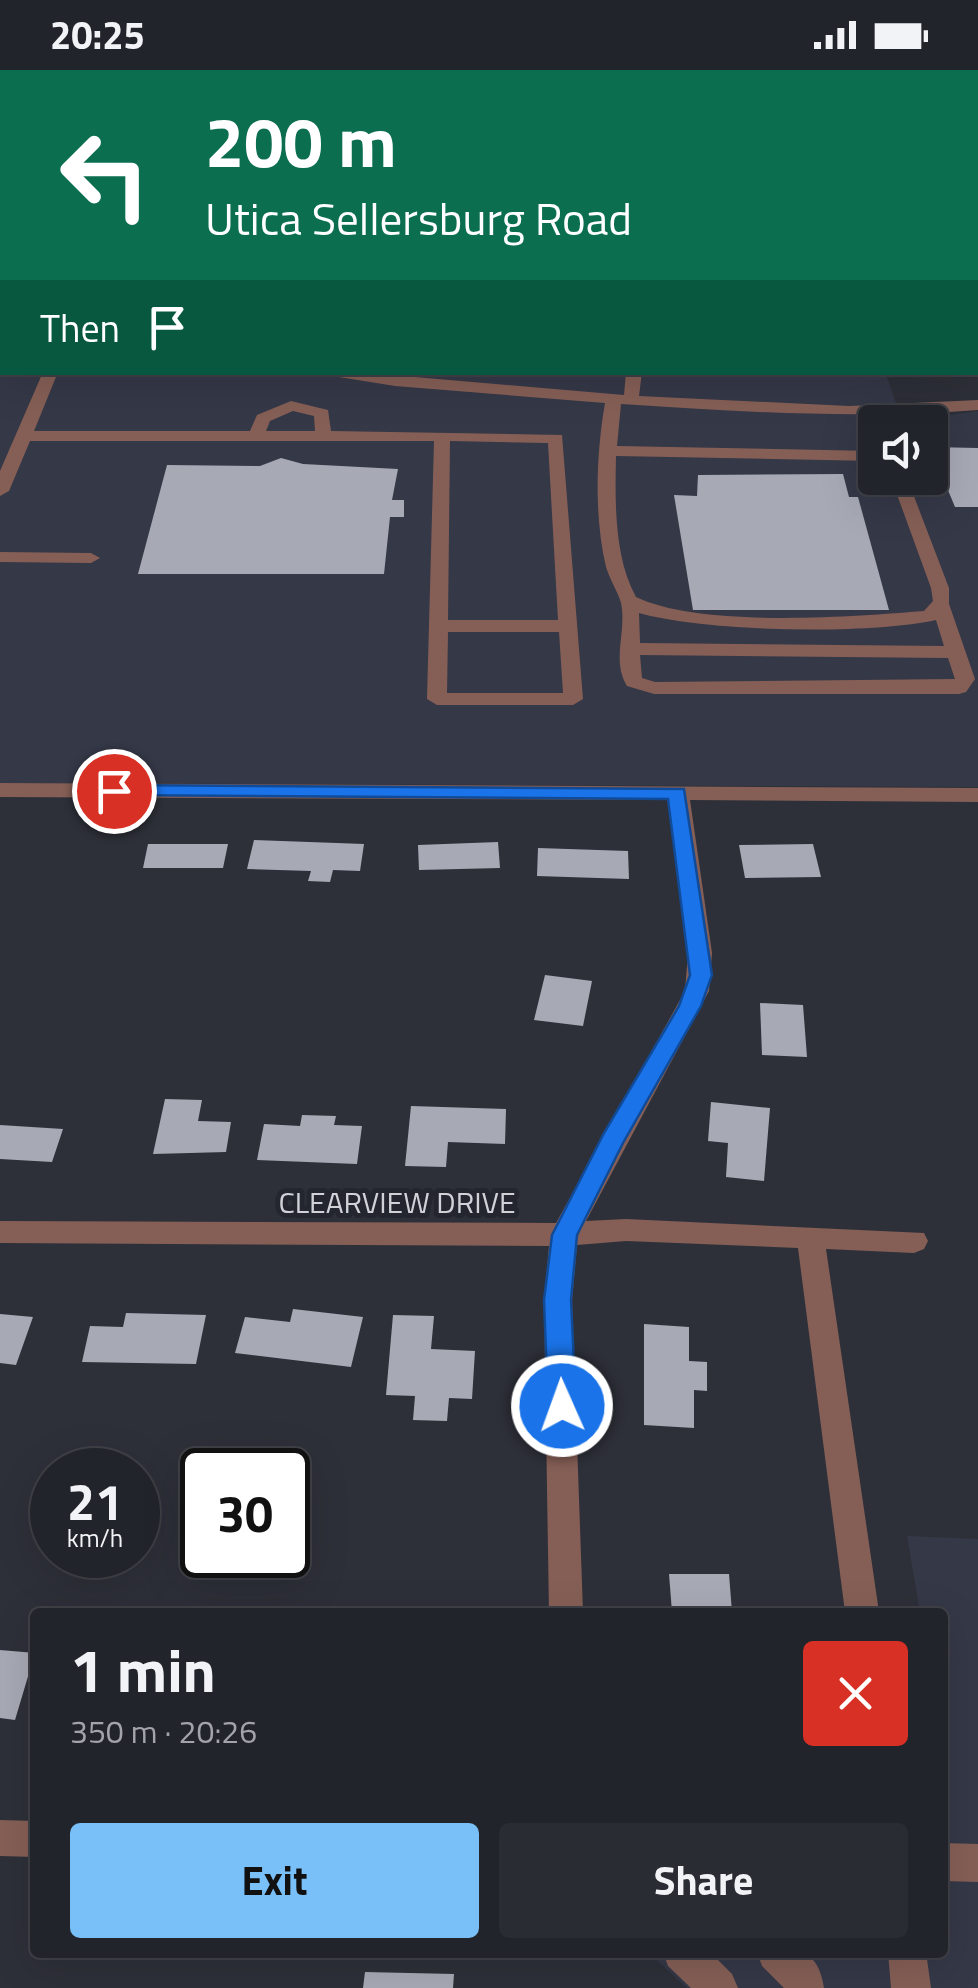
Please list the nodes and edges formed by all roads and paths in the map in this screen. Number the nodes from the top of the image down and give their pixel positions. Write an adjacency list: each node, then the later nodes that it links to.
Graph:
1 (49, 375): 10 (street)
2 (360, 375): 4 (street)
3 (633, 375): 5 (street)
4 (435, 380): 8 (street)
5 (623, 400): 8 (street); 9 (street); 14 (street)
6 (978, 405): 7 (street)
7 (948, 409)
8 (502, 414): 13 (street); 23 (street)
9 (858, 416)
10 (23, 436): 11 (street); 16 (street)
11 (256, 436): 12 (street); 12 (street)
12 (323, 436): 13 (street)
13 (442, 436): 22 (street)
14 (608, 450): 15 (street); 20 (street)
15 (858, 456)
16 (0, 491)
17 (905, 495): 21 (street)
18 (0, 557): 19 (street)
19 (91, 558)
20 (630, 603): 21 (street); 24 (street)
21 (940, 604): 25 (street)
22 (438, 626): 23 (street); 23 (street)
23 (567, 626)
24 (627, 649): 25 (street); 25 (street)
25 (956, 652)
26 (0, 790): 27 (street)
27 (678, 793): 28 (street); 30 (street)
28 (978, 794)
29 (0, 1232): 30 (street, CLEARVIEW DRIVE)
30 (564, 1235): 31 (street, CLEARVIEW DRIVE); 33 (street)
31 (810, 1239): 32 (street, CLEARVIEW DRIVE); 34 (street)
32 (914, 1241)
33 (566, 1608)
34 (861, 1608)
35 (0, 1838): 36 (street)
36 (30, 1838)
37 (948, 1862): 38 (street)
38 (978, 1862)
39 (688, 1958): 42 (street)
40 (783, 1958): 43 (street)
41 (908, 1958): 44 (street)
42 (718, 1988)
43 (804, 1988)
44 (912, 1988)

